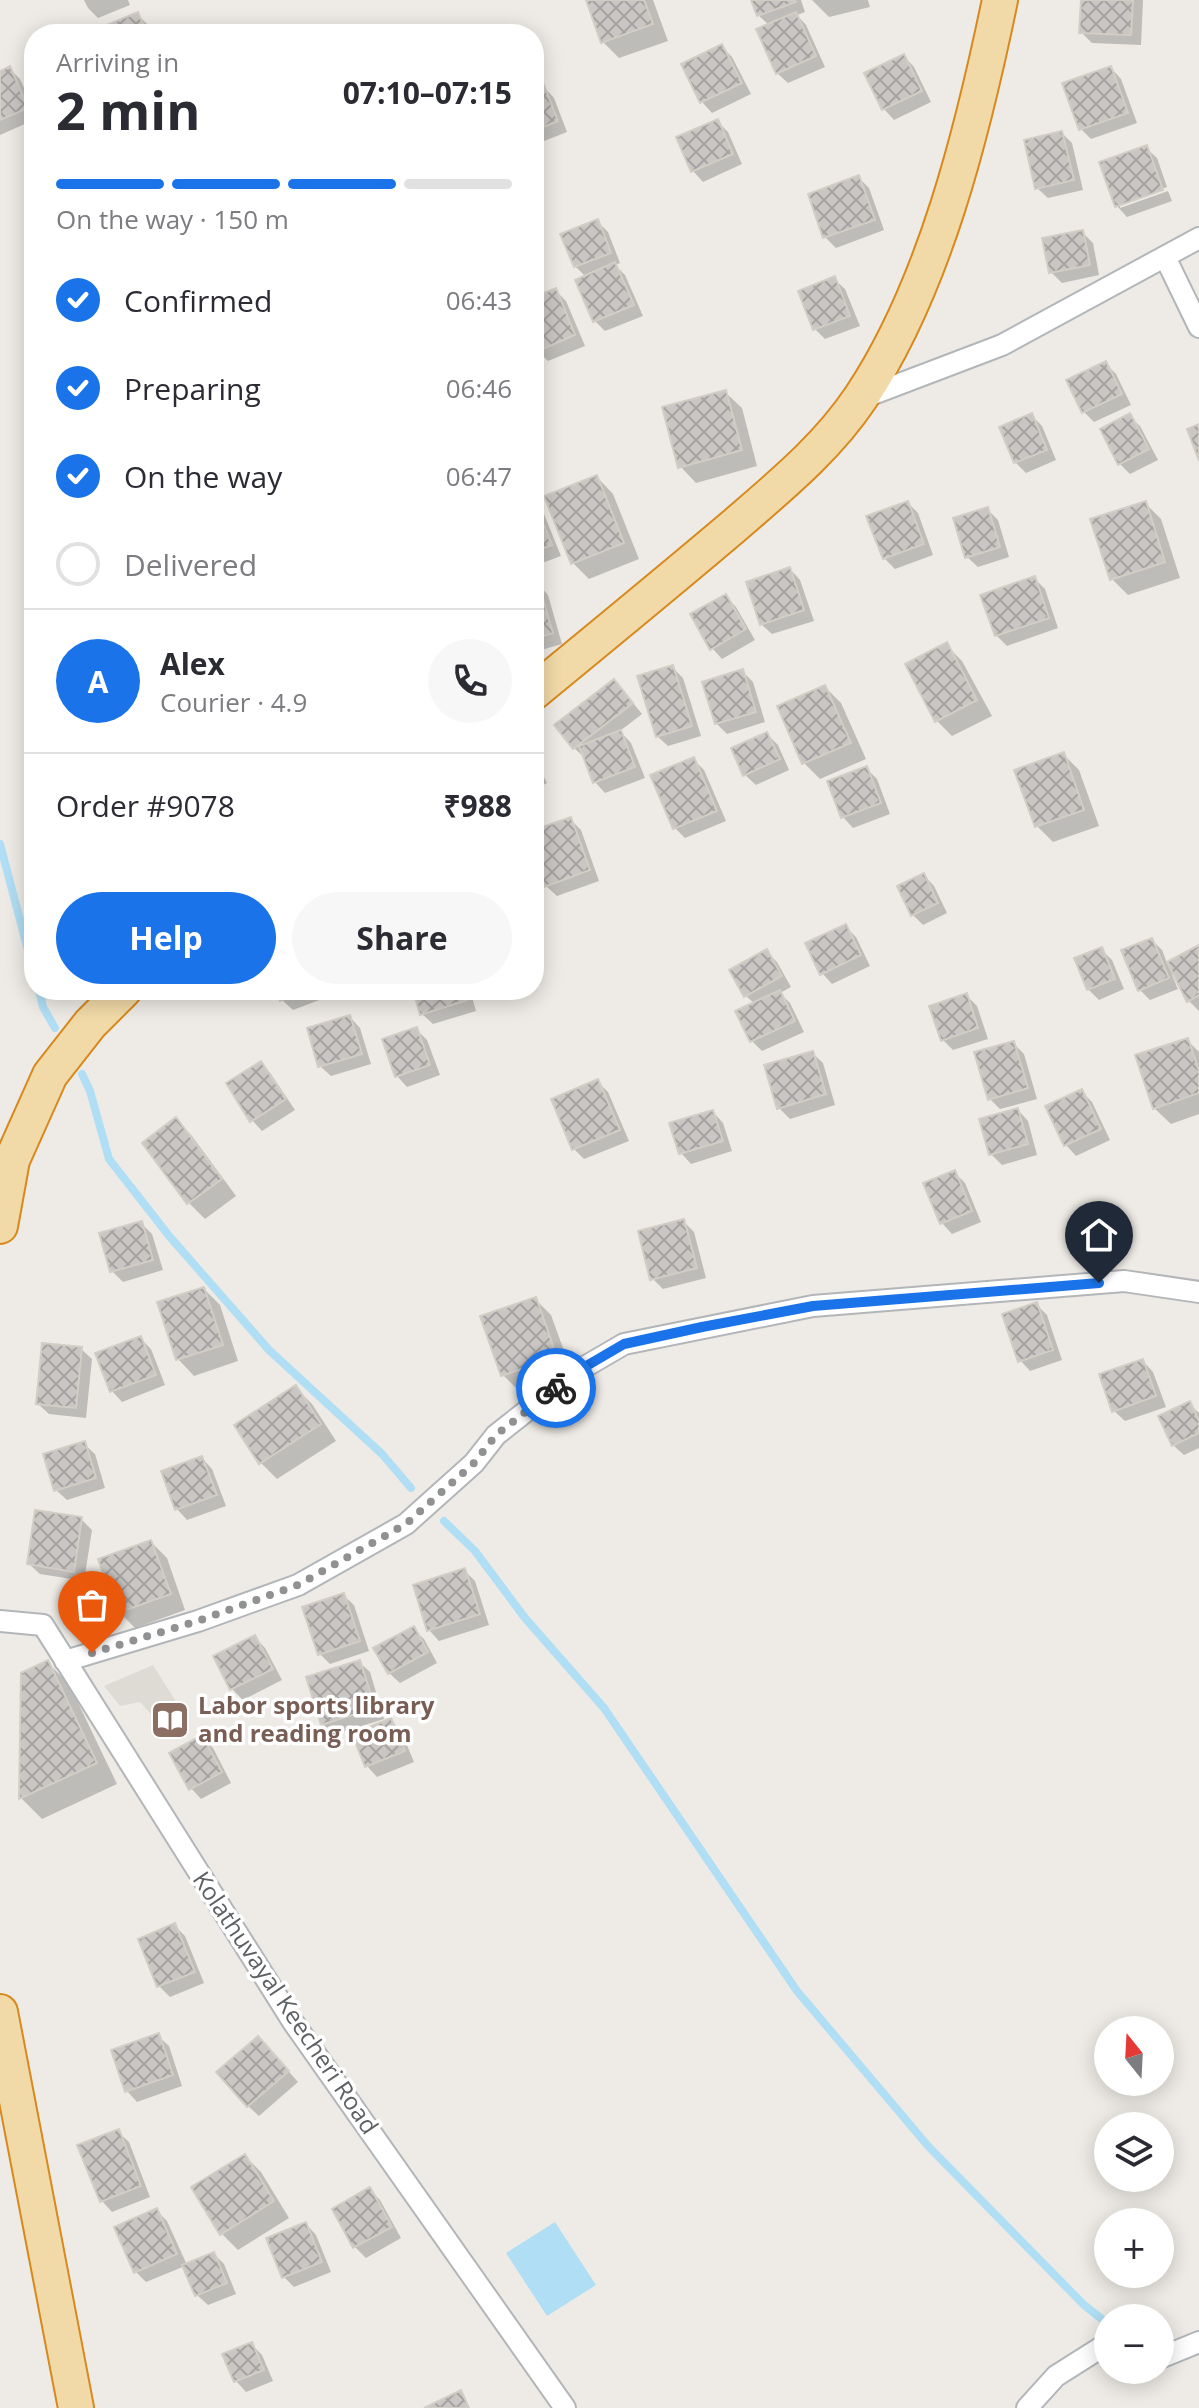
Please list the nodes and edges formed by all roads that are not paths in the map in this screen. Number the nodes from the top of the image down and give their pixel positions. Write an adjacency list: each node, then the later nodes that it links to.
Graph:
1 (1000, 0): 5 (highway)
2 (1199, 238): 3 (street)
3 (1165, 257): 4 (street); 5 (street)
4 (1199, 327)
5 (860, 399): 6 (highway)
6 (544, 684)
7 (114, 1000): 8 (highway)
8 (0, 1226)
9 (1199, 1292): 11 (street)
10 (0, 1621): 11 (street, Kolathuvayal Keecheri Road)
11 (65, 1661): 17 (street, Kolathuvayal Keecheri Road)
12 (0, 2012): 16 (highway)
13 (1199, 2342): 15 (street)
14 (1094, 2352): 18 (street)
15 (1174, 2352)
16 (76, 2408)
17 (565, 2408)
18 (1027, 2408)

